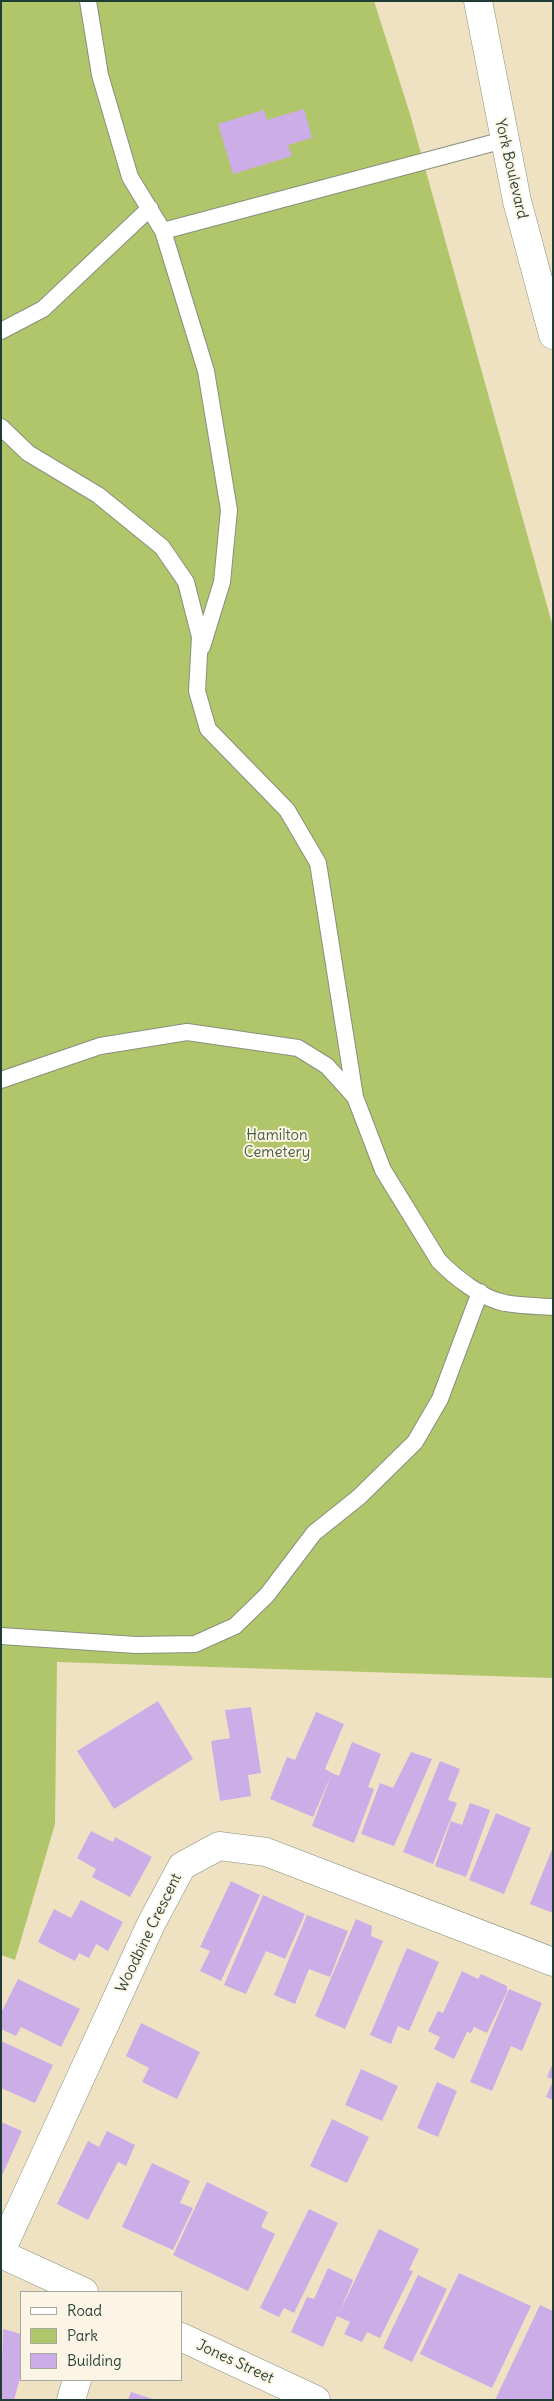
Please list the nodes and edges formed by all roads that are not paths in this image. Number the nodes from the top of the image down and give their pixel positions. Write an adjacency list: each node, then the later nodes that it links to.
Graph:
1 (88, 1): 4 (lane)
2 (478, 1): 3 (street, York Boulevard)
3 (504, 140): 5 (lane); 7 (street, York Boulevard)
4 (150, 208): 5 (lane); 6 (lane)
5 (163, 231): 9 (lane)
6 (1, 331)
7 (553, 335)
8 (1, 427): 9 (lane)
9 (200, 652): 11 (lane)
10 (1, 1080): 11 (lane)
11 (355, 1097): 12 (lane)
12 (480, 1292): 13 (lane); 14 (lane)
13 (553, 1307)
14 (1, 1636)
15 (553, 1962): 16 (street, Woodbine Crescent)
16 (1, 2253): 17 (street)
17 (82, 2291)
18 (182, 2338): 21 (street, Jones Street)
19 (77, 2381): 20 (street)
20 (71, 2400)
21 (316, 2400)

